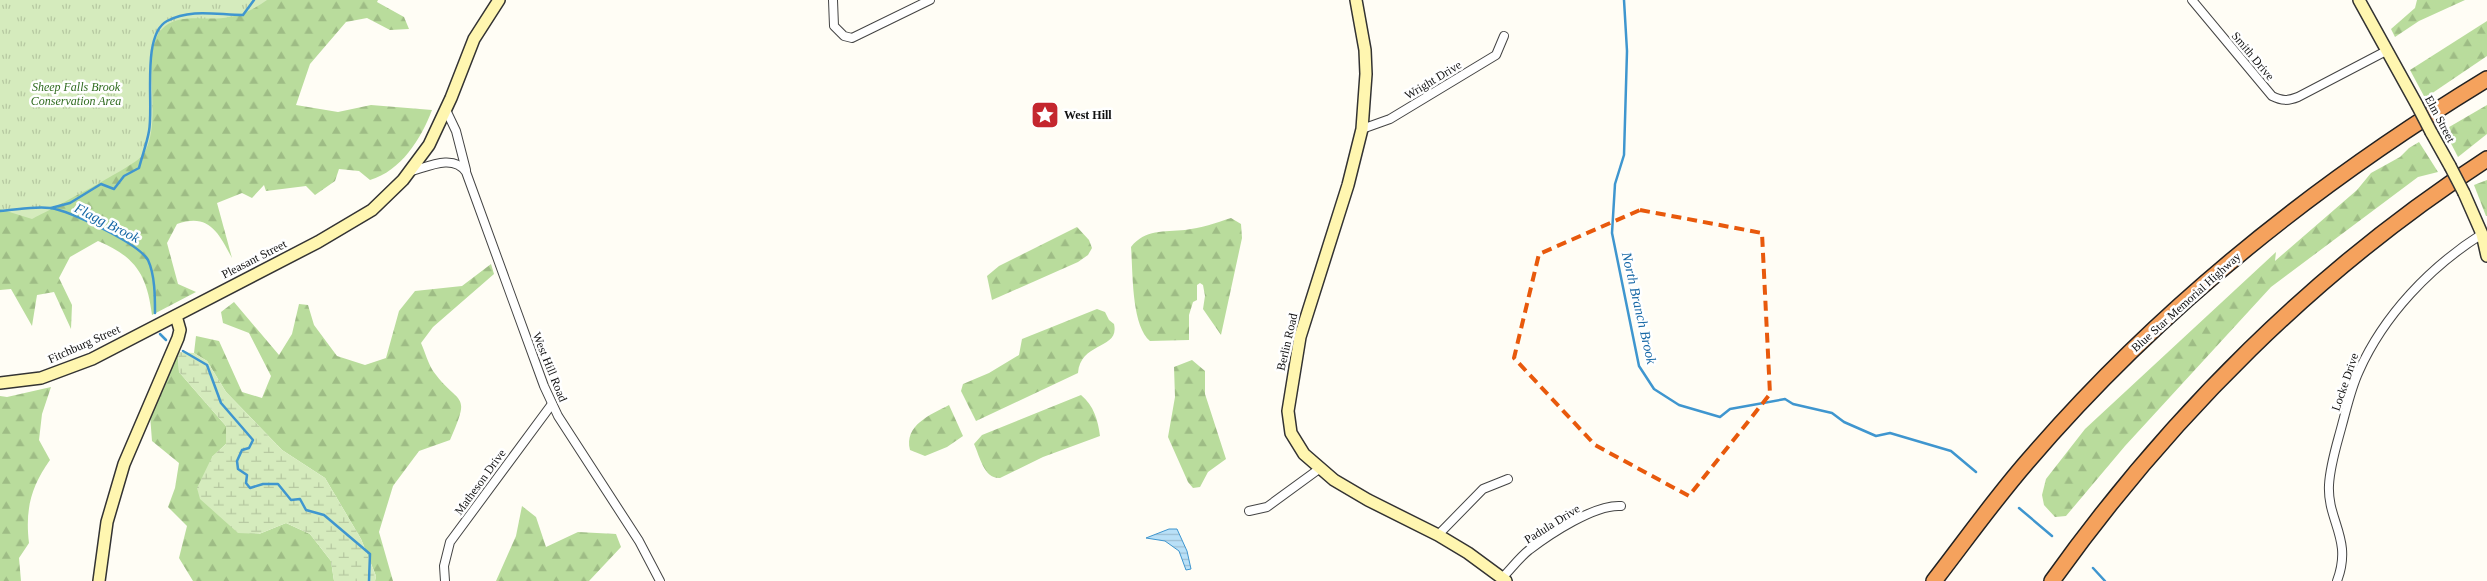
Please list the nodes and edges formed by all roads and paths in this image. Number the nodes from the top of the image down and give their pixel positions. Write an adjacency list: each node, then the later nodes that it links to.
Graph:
1 (833, 0): 2 (street)
2 (930, 0)
3 (1356, 0): 11 (street, Berlin Road)
4 (2192, 0): 8 (street, Smith Drive)
5 (2359, 0): 8 (street, Elm Street)
6 (497, 1): 10 (street, Pleasant Street)
7 (1504, 36): 11 (street, Wright Drive)
8 (2388, 50): 15 (street, Elm Street, bridge)
9 (2487, 79): 29 (highway, Blue Star Memorial Highway)
10 (446, 110): 13 (street, Pleasant Street); 14 (street, West Hill Road)
11 (1362, 129): 20 (street, Berlin Road)
12 (2487, 159): 30 (highway)
13 (412, 171): 14 (street); 17 (street, Pleasant Street)
14 (466, 172): 19 (street, West Hill Road)
15 (2484, 233): 16 (street, Elm Street); 31 (street, Locke Drive)
16 (2487, 256)
17 (176, 316): 18 (street, Fitchburg Street); 26 (street)
18 (0, 383)
19 (552, 404): 27 (street, Matheson Drive); 28 (street, West Hill Road)
20 (1319, 469): 23 (street); 24 (street, Berlin Road)
21 (1508, 479): 24 (street)
22 (1621, 506): 25 (street, Padula Drive)
23 (1249, 511)
24 (1438, 535): 25 (street, Berlin Road)
25 (1504, 579)
26 (99, 581)
27 (445, 581)
28 (660, 581)
29 (1934, 581)
30 (2052, 581)
31 (2338, 581)

